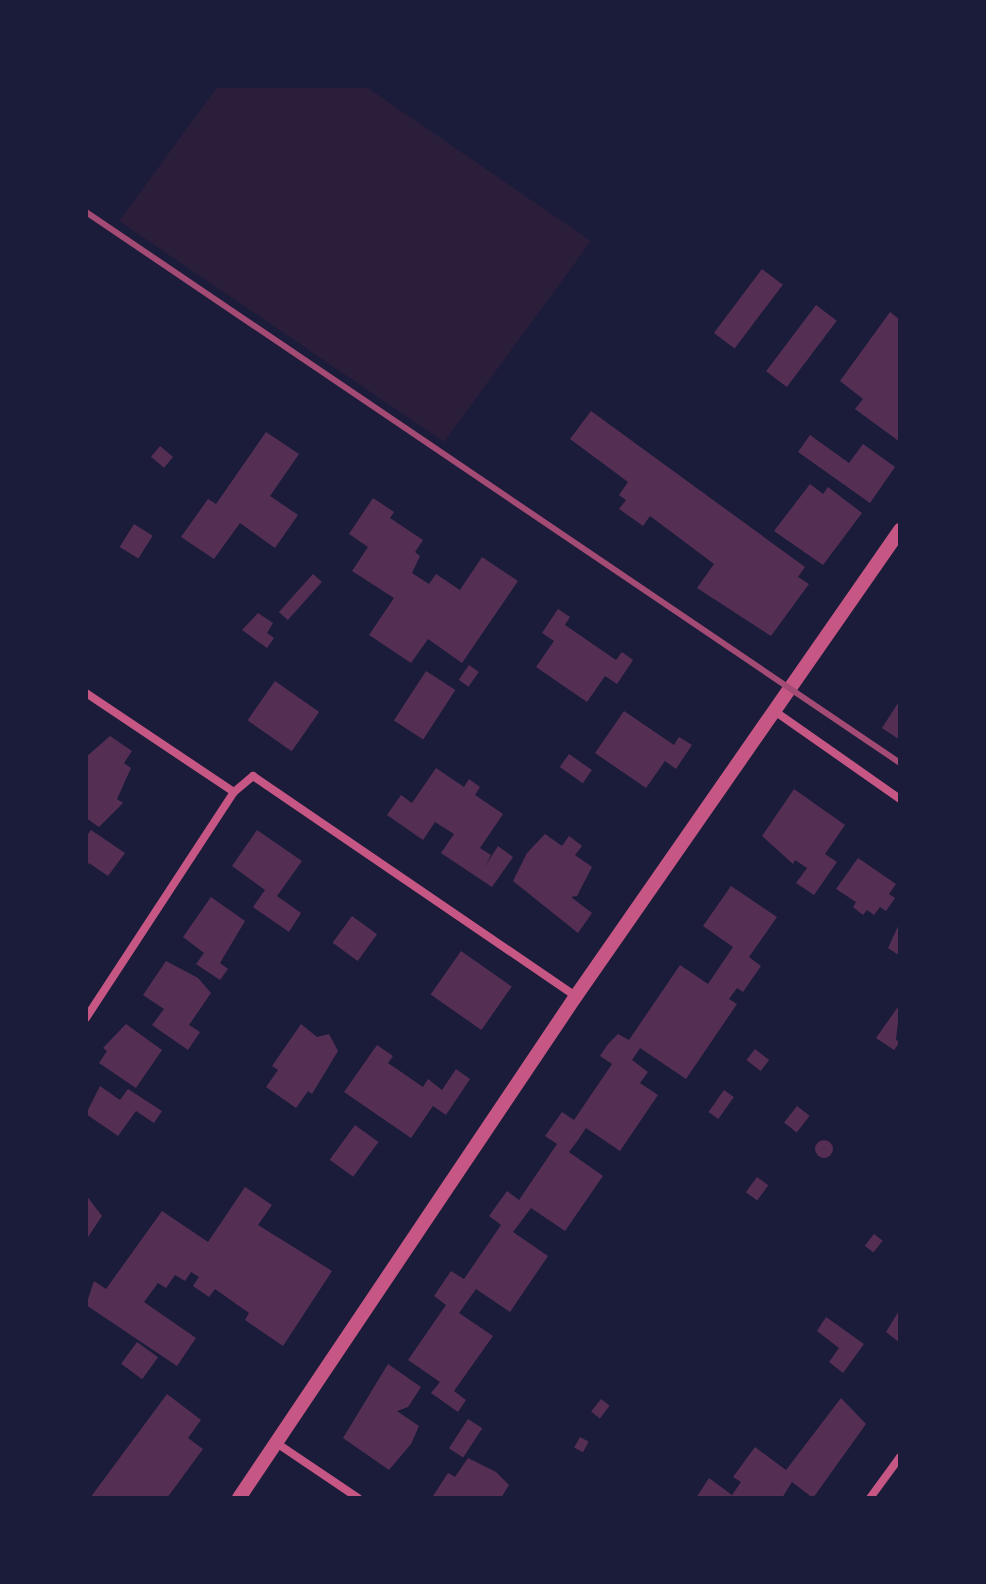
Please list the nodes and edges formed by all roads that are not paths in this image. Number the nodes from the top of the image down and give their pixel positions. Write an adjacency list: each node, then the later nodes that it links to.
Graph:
1 (900, 530): 3 (street)
2 (86, 693): 4 (street)
3 (773, 710): 5 (street); 6 (street)
4 (234, 792): 6 (street); 7 (street)
5 (900, 799)
6 (576, 996): 8 (street)
7 (86, 1018)
8 (274, 1441): 10 (street); 11 (street)
9 (900, 1457): 12 (street)
10 (239, 1498)
11 (358, 1498)
12 (870, 1498)

